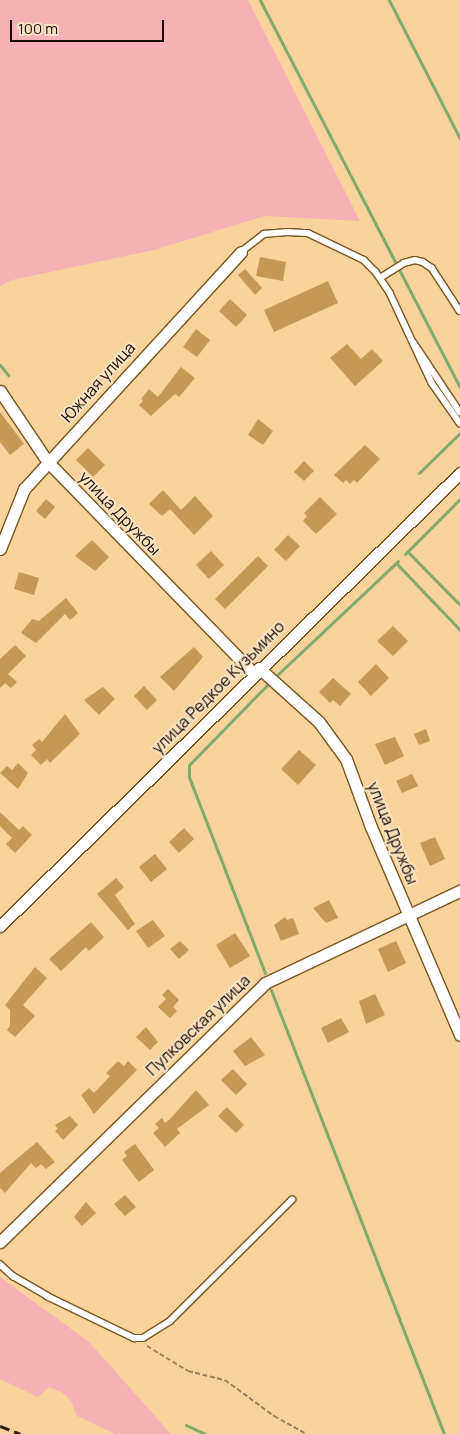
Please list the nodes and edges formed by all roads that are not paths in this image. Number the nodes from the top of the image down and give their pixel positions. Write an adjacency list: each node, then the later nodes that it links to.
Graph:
1 (241, 252): 2 (lane); 8 (street, Южная улица)
2 (380, 278): 3 (lane); 4 (lane)
3 (460, 311)
4 (412, 342): 6 (lane); 7 (lane)
5 (0, 391): 8 (street, улица Дружбы)
6 (460, 412)
7 (460, 423)
8 (48, 461): 10 (street, Южная улица); 11 (street, улица Дружбы)
9 (460, 473): 11 (street, улица Редкое Кузьмино)
10 (0, 549)
11 (256, 671): 13 (street, улица Дружбы); 14 (street, улица Редкое Кузьмино)
12 (460, 891): 13 (street, Пулковская улица)
13 (408, 914): 15 (street, улица Дружбы); 17 (street, Пулковская улица)
14 (0, 926)
15 (460, 1035)
16 (292, 1200): 18 (lane)
17 (0, 1242)
18 (0, 1264)

